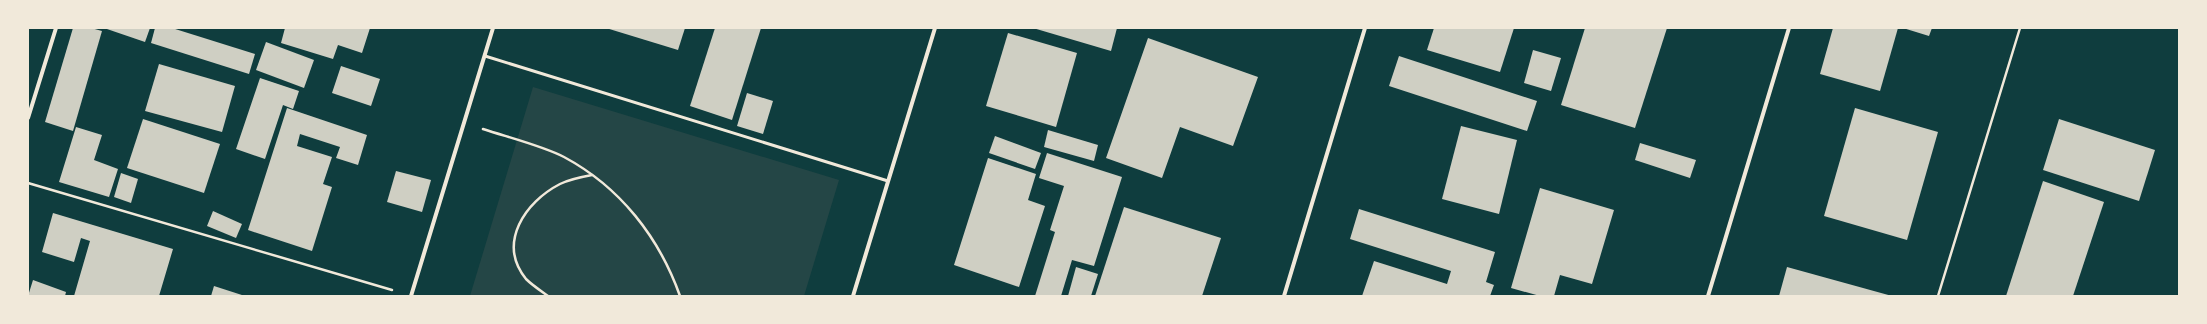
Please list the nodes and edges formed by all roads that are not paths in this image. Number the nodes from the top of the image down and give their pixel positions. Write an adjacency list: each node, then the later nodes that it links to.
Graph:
1 (56, 28): 7 (street)
2 (493, 28): 6 (street)
3 (935, 28): 8 (street)
4 (1365, 28): 11 (street)
5 (1788, 28): 12 (street)
6 (485, 56): 8 (lane); 9 (street)
7 (28, 118)
8 (888, 181): 10 (street)
9 (411, 296)
10 (853, 296)
11 (1284, 296)
12 (1708, 296)

